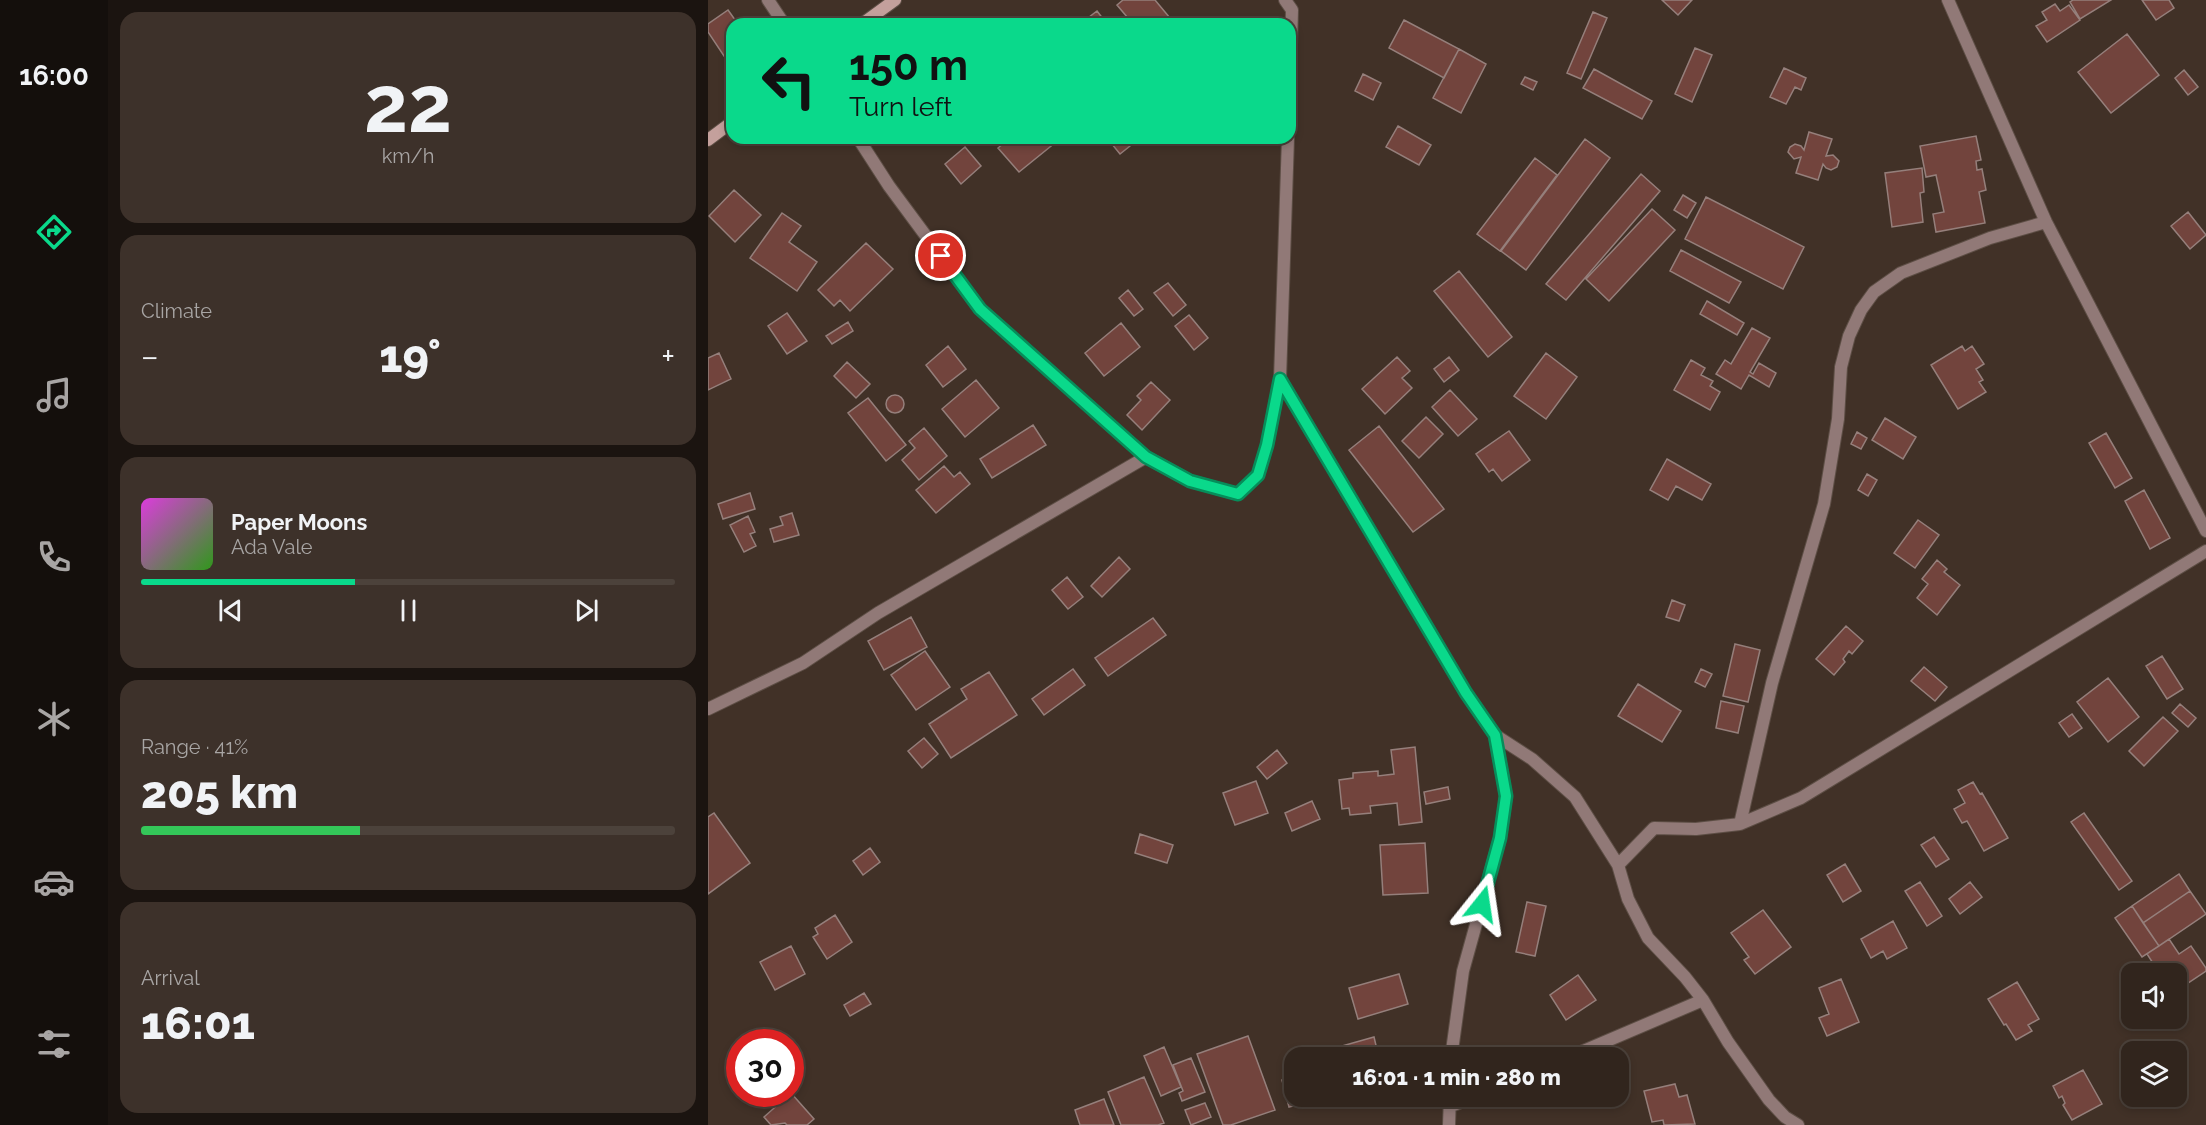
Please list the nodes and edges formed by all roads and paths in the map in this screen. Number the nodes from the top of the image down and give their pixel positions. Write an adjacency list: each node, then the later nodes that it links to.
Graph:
1 (768, 0): 5 (street)
2 (895, 0): 6 (street)
3 (1285, 0): 7 (street)
4 (1948, 0): 12 (street)
5 (780, 18)
6 (870, 18)
7 (1292, 18)
8 (726, 126): 9 (street)
9 (708, 140)
10 (862, 144): 14 (street)
11 (1288, 144): 13 (street)
12 (2046, 222): 15 (street); 19 (street)
13 (1280, 379): 14 (street); 18 (street)
14 (1146, 457): 17 (street)
15 (2206, 531)
16 (2206, 551): 19 (street)
17 (708, 709)
18 (1495, 735): 20 (street); 22 (street)
19 (1740, 824): 20 (street)
20 (1618, 865): 21 (street)
21 (1703, 1000): 23 (street); 25 (street)
22 (1452, 1047)
23 (1594, 1047)
24 (1450, 1107): 26 (street)
25 (1785, 1121): 27 (street)
26 (1449, 1125)
27 (1798, 1125)

